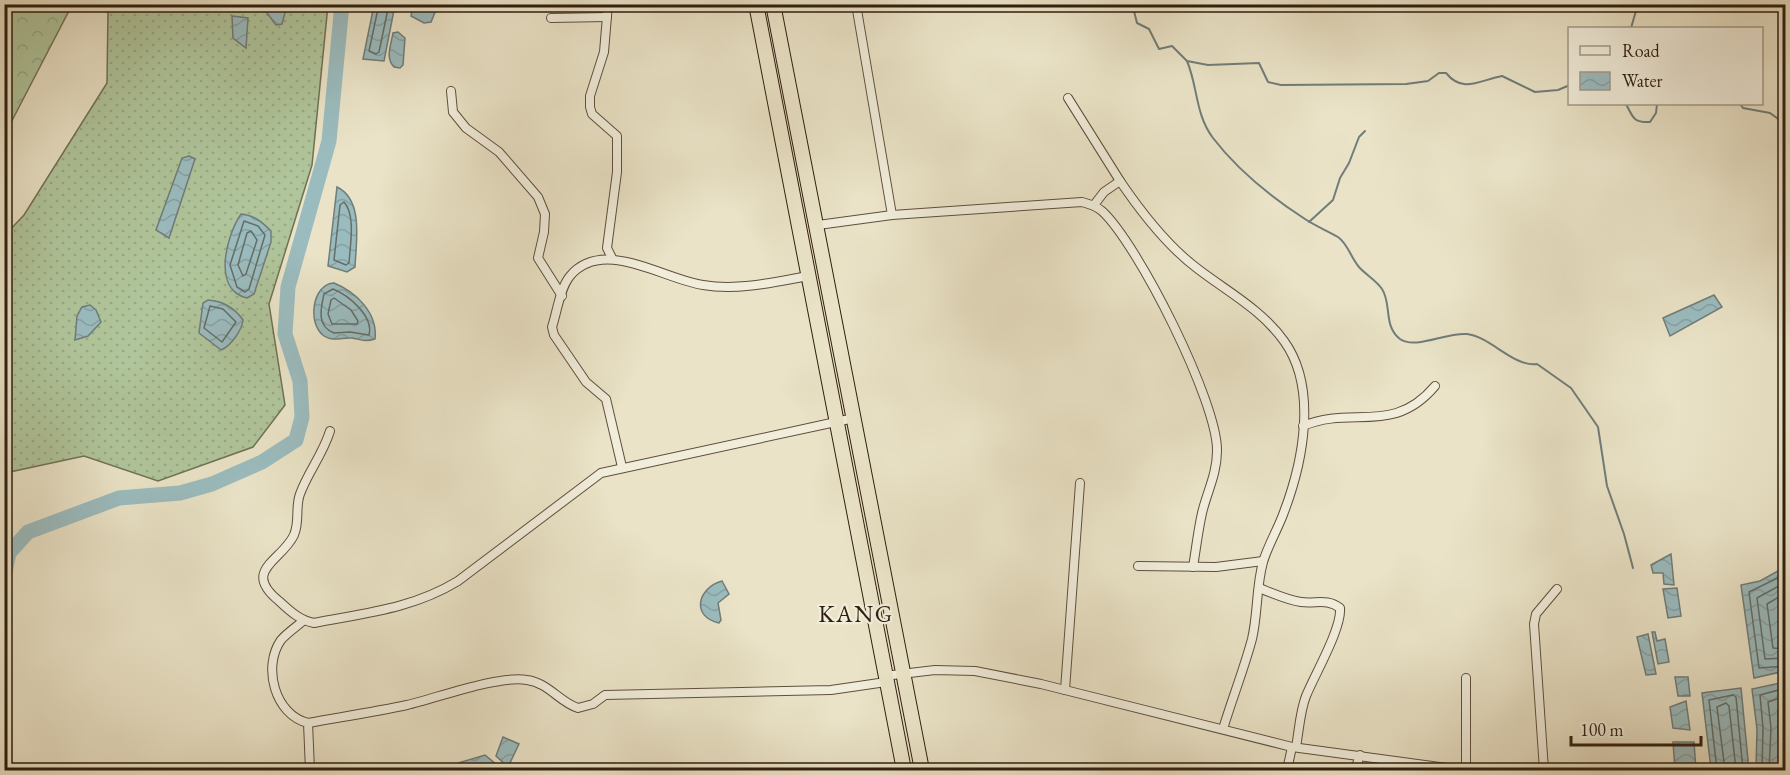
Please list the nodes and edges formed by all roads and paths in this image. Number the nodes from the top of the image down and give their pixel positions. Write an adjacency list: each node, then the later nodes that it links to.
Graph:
1 (608, 4): 5 (street)
2 (756, 4): 14 (highway)
3 (773, 4): 12 (highway)
4 (856, 4): 11 (street)
5 (607, 17): 6 (street); 13 (street)
6 (551, 18)
7 (452, 91): 15 (street)
8 (1068, 98): 9 (street)
9 (1120, 181): 10 (street); 19 (street)
10 (1094, 205): 11 (street); 25 (street)
11 (892, 215): 12 (street)
12 (818, 225): 17 (highway)
13 (612, 258): 14 (street); 15 (street)
14 (808, 276): 18 (highway)
15 (561, 296): 21 (street)
16 (1435, 386): 19 (street)
17 (854, 418): 18 (street); 29 (highway)
18 (838, 422): 21 (street); 31 (highway)
19 (1303, 426): 23 (street)
20 (330, 431): 28 (street)
21 (622, 467): 28 (street)
22 (1080, 483): 32 (street)
23 (1263, 561): 25 (street); 26 (street)
24 (1138, 566): 25 (street)
25 (1192, 567)
26 (1259, 588): 34 (street); 35 (street)
27 (1557, 589): 43 (street)
28 (303, 621): 33 (street)
29 (901, 674): 31 (street); 32 (street); 39 (highway)
30 (1466, 678): 42 (street)
31 (885, 679): 33 (street); 38 (highway)
32 (1065, 690): 34 (street)
33 (308, 723): 37 (street)
34 (1223, 729): 35 (street)
35 (1294, 747): 36 (street); 40 (street)
36 (1360, 755): 41 (street); 42 (street)
37 (309, 771)
38 (904, 771)
39 (921, 771)
40 (1287, 771)
41 (1355, 771)
42 (1464, 771)
43 (1544, 771)

